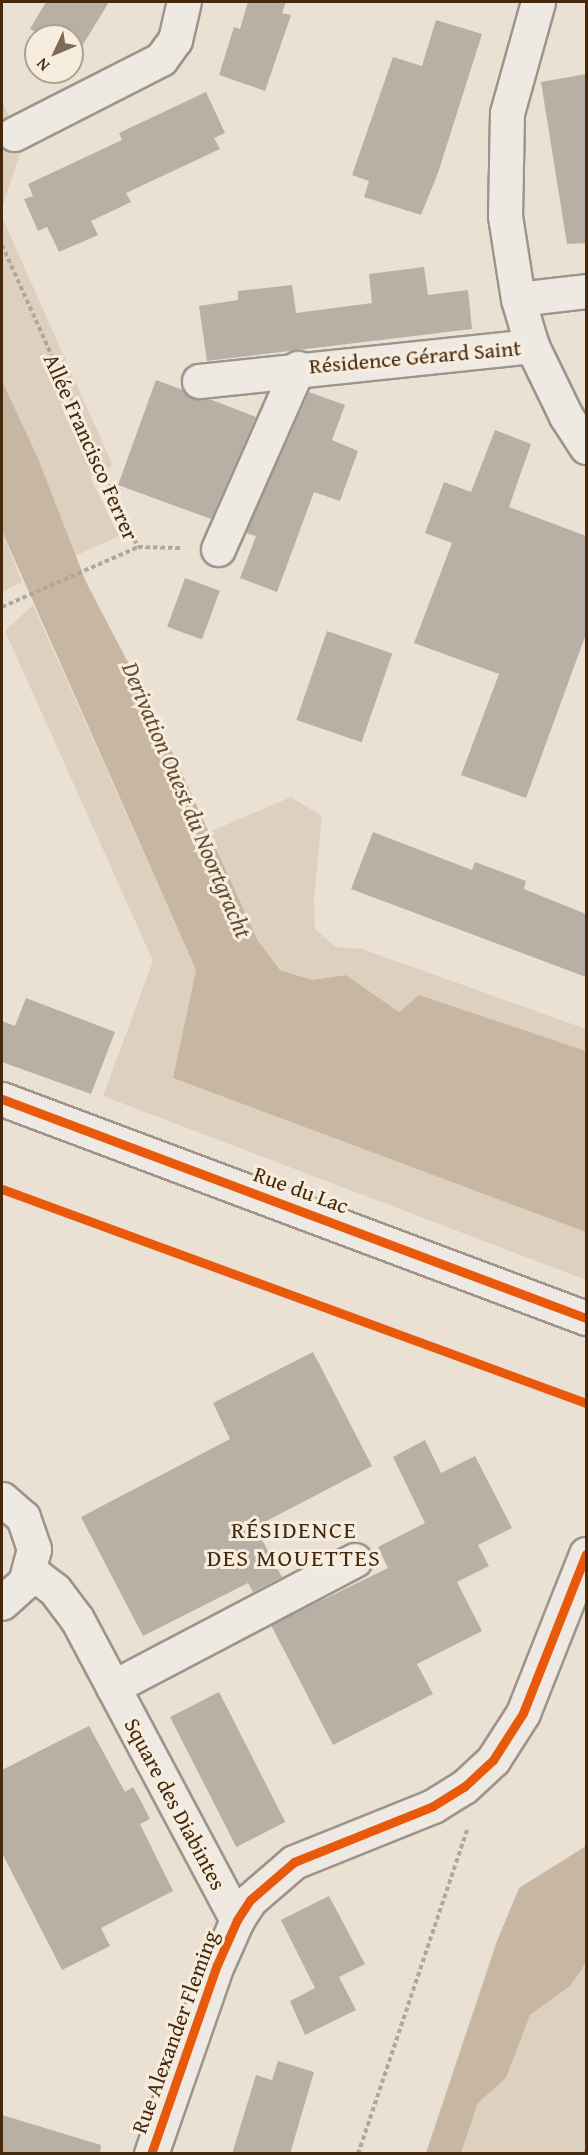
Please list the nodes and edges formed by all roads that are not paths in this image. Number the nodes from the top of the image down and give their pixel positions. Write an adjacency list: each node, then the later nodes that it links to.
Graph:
1 (184, 2): 3 (street)
2 (538, 2): 5 (street)
3 (14, 134)
4 (586, 291): 5 (street)
5 (518, 299): 6 (street)
6 (532, 346): 7 (street, Résidence Gérard Saint); 9 (street)
7 (298, 368): 8 (street, Résidence Gérard Saint); 10 (street, Résidence Gérard Saint)
8 (200, 381)
9 (586, 447)
10 (218, 549)
11 (2, 1099): 12 (street, Rue du Lac)
12 (586, 1318)
13 (2, 1499): 16 (street)
14 (586, 1554): 19 (street, Rue Alexander Fleming)
15 (355, 1560): 18 (street)
16 (30, 1571): 17 (street); 18 (street, Square des Diabintes)
17 (2, 1603)
18 (113, 1687): 19 (street, Square des Diabintes)
19 (237, 1920): 20 (street, Rue Alexander Fleming)
20 (151, 2154)

